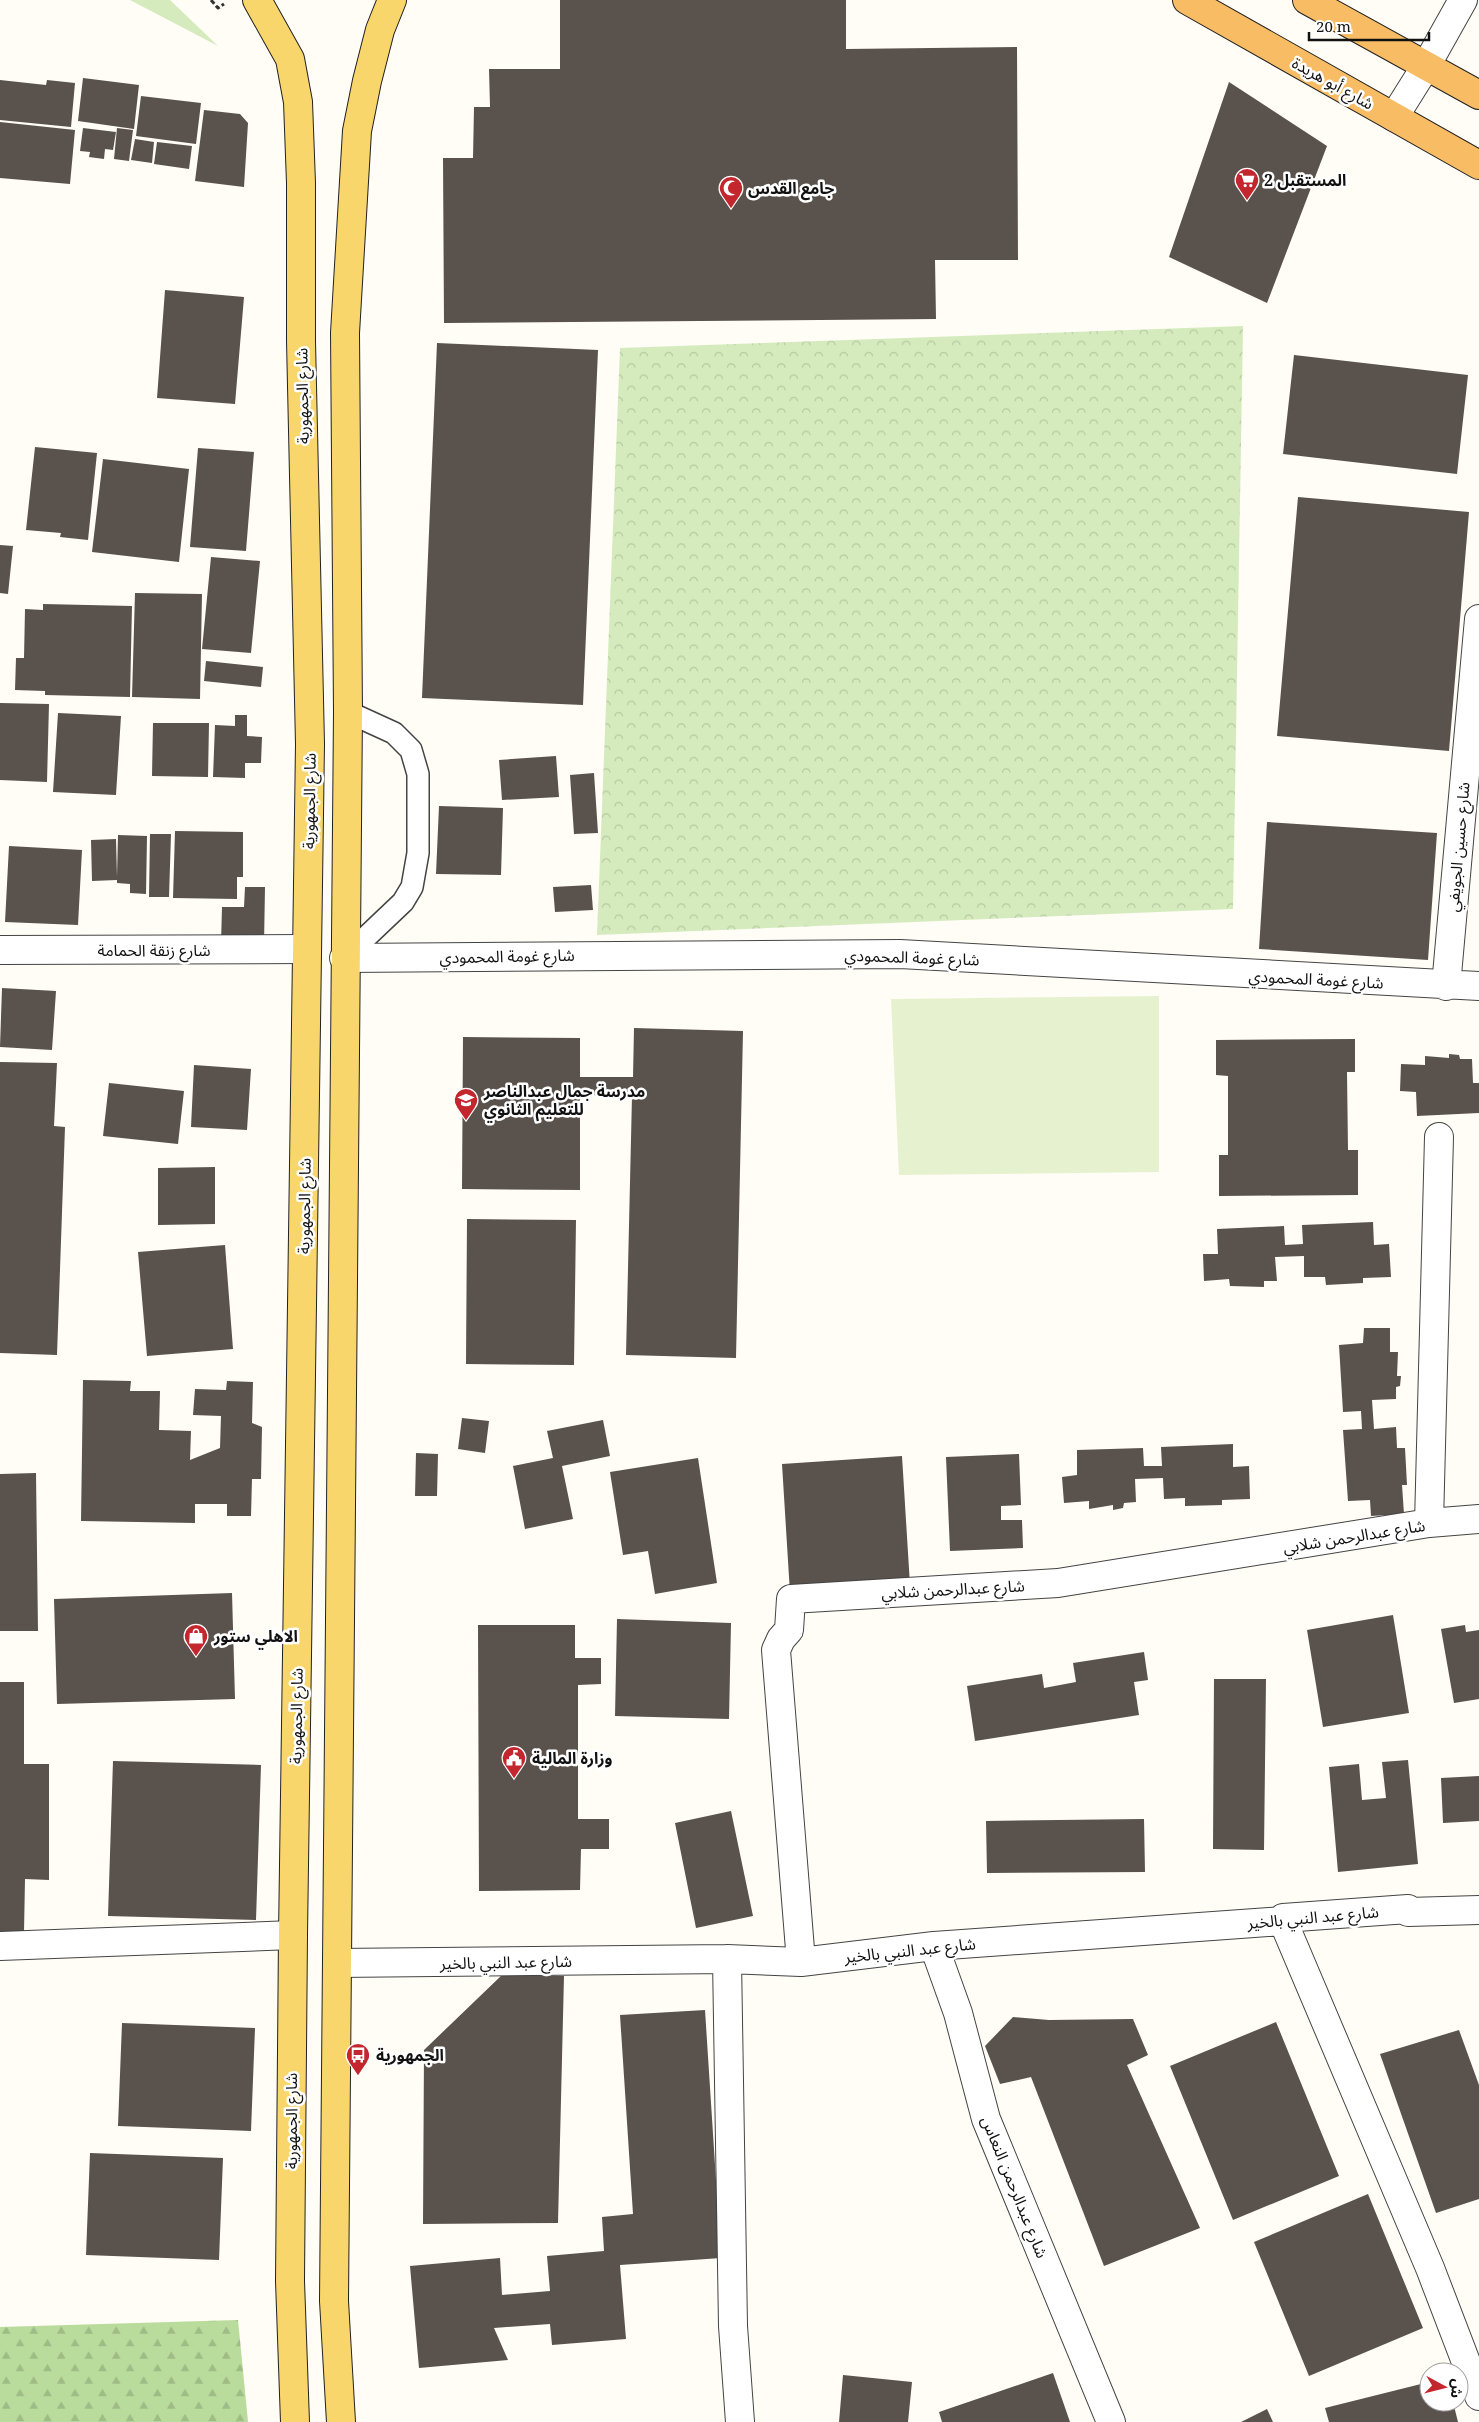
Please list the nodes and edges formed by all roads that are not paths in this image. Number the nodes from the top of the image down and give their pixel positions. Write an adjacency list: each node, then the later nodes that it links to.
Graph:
1 (257, 0): 12 (main road, شارع الجمهورية)
2 (392, 0): 11 (main road)
3 (1187, 0): 8 (highway, شارع أبو هريدة)
4 (1307, 0): 6 (highway)
5 (1462, 0): 6 (street)
6 (1426, 66): 7 (highway); 8 (street)
7 (1479, 95)
8 (1394, 117): 9 (highway, شارع أبو هريدة)
9 (1479, 165)
10 (1479, 619): 15 (street, شارع حسين الجويفي)
11 (348, 712): 14 (main road); 14 (lane)
12 (307, 949): 13 (street, شارع زنقة الحمامة); 22 (main road, شارع الجمهورية)
13 (0, 950)
14 (344, 958): 15 (street, شارع غومة المحمودي); 27 (main road)
15 (1446, 986): 16 (street, شارع غومة المحمودي)
16 (1479, 986)
17 (1439, 1137): 19 (street)
18 (1479, 1519): 19 (street, شارع عبدالرحمن شلابي)
19 (1429, 1523): 26 (street, شارع عبدالرحمن شلابي)
20 (1479, 1910): 21 (street, شارع عبد النبي بالخير)
21 (1283, 1921): 24 (street, شارع عبد النبي بالخير); 28 (street)
22 (293, 1935): 23 (street); 29 (main road, شارع الجمهورية)
23 (0, 1946)
24 (934, 1946): 26 (street, شارع عبد النبي بالخير); 32 (street, شارع عبدالرحمن النعاس)
25 (727, 1959): 26 (street, شارع عبد النبي بالخير); 27 (street, شارع عبد النبي بالخير); 31 (street)
26 (801, 1962)
27 (337, 1963): 30 (main road)
28 (1479, 2396)
29 (295, 2422)
30 (340, 2422)
31 (740, 2422)
32 (1111, 2422)

